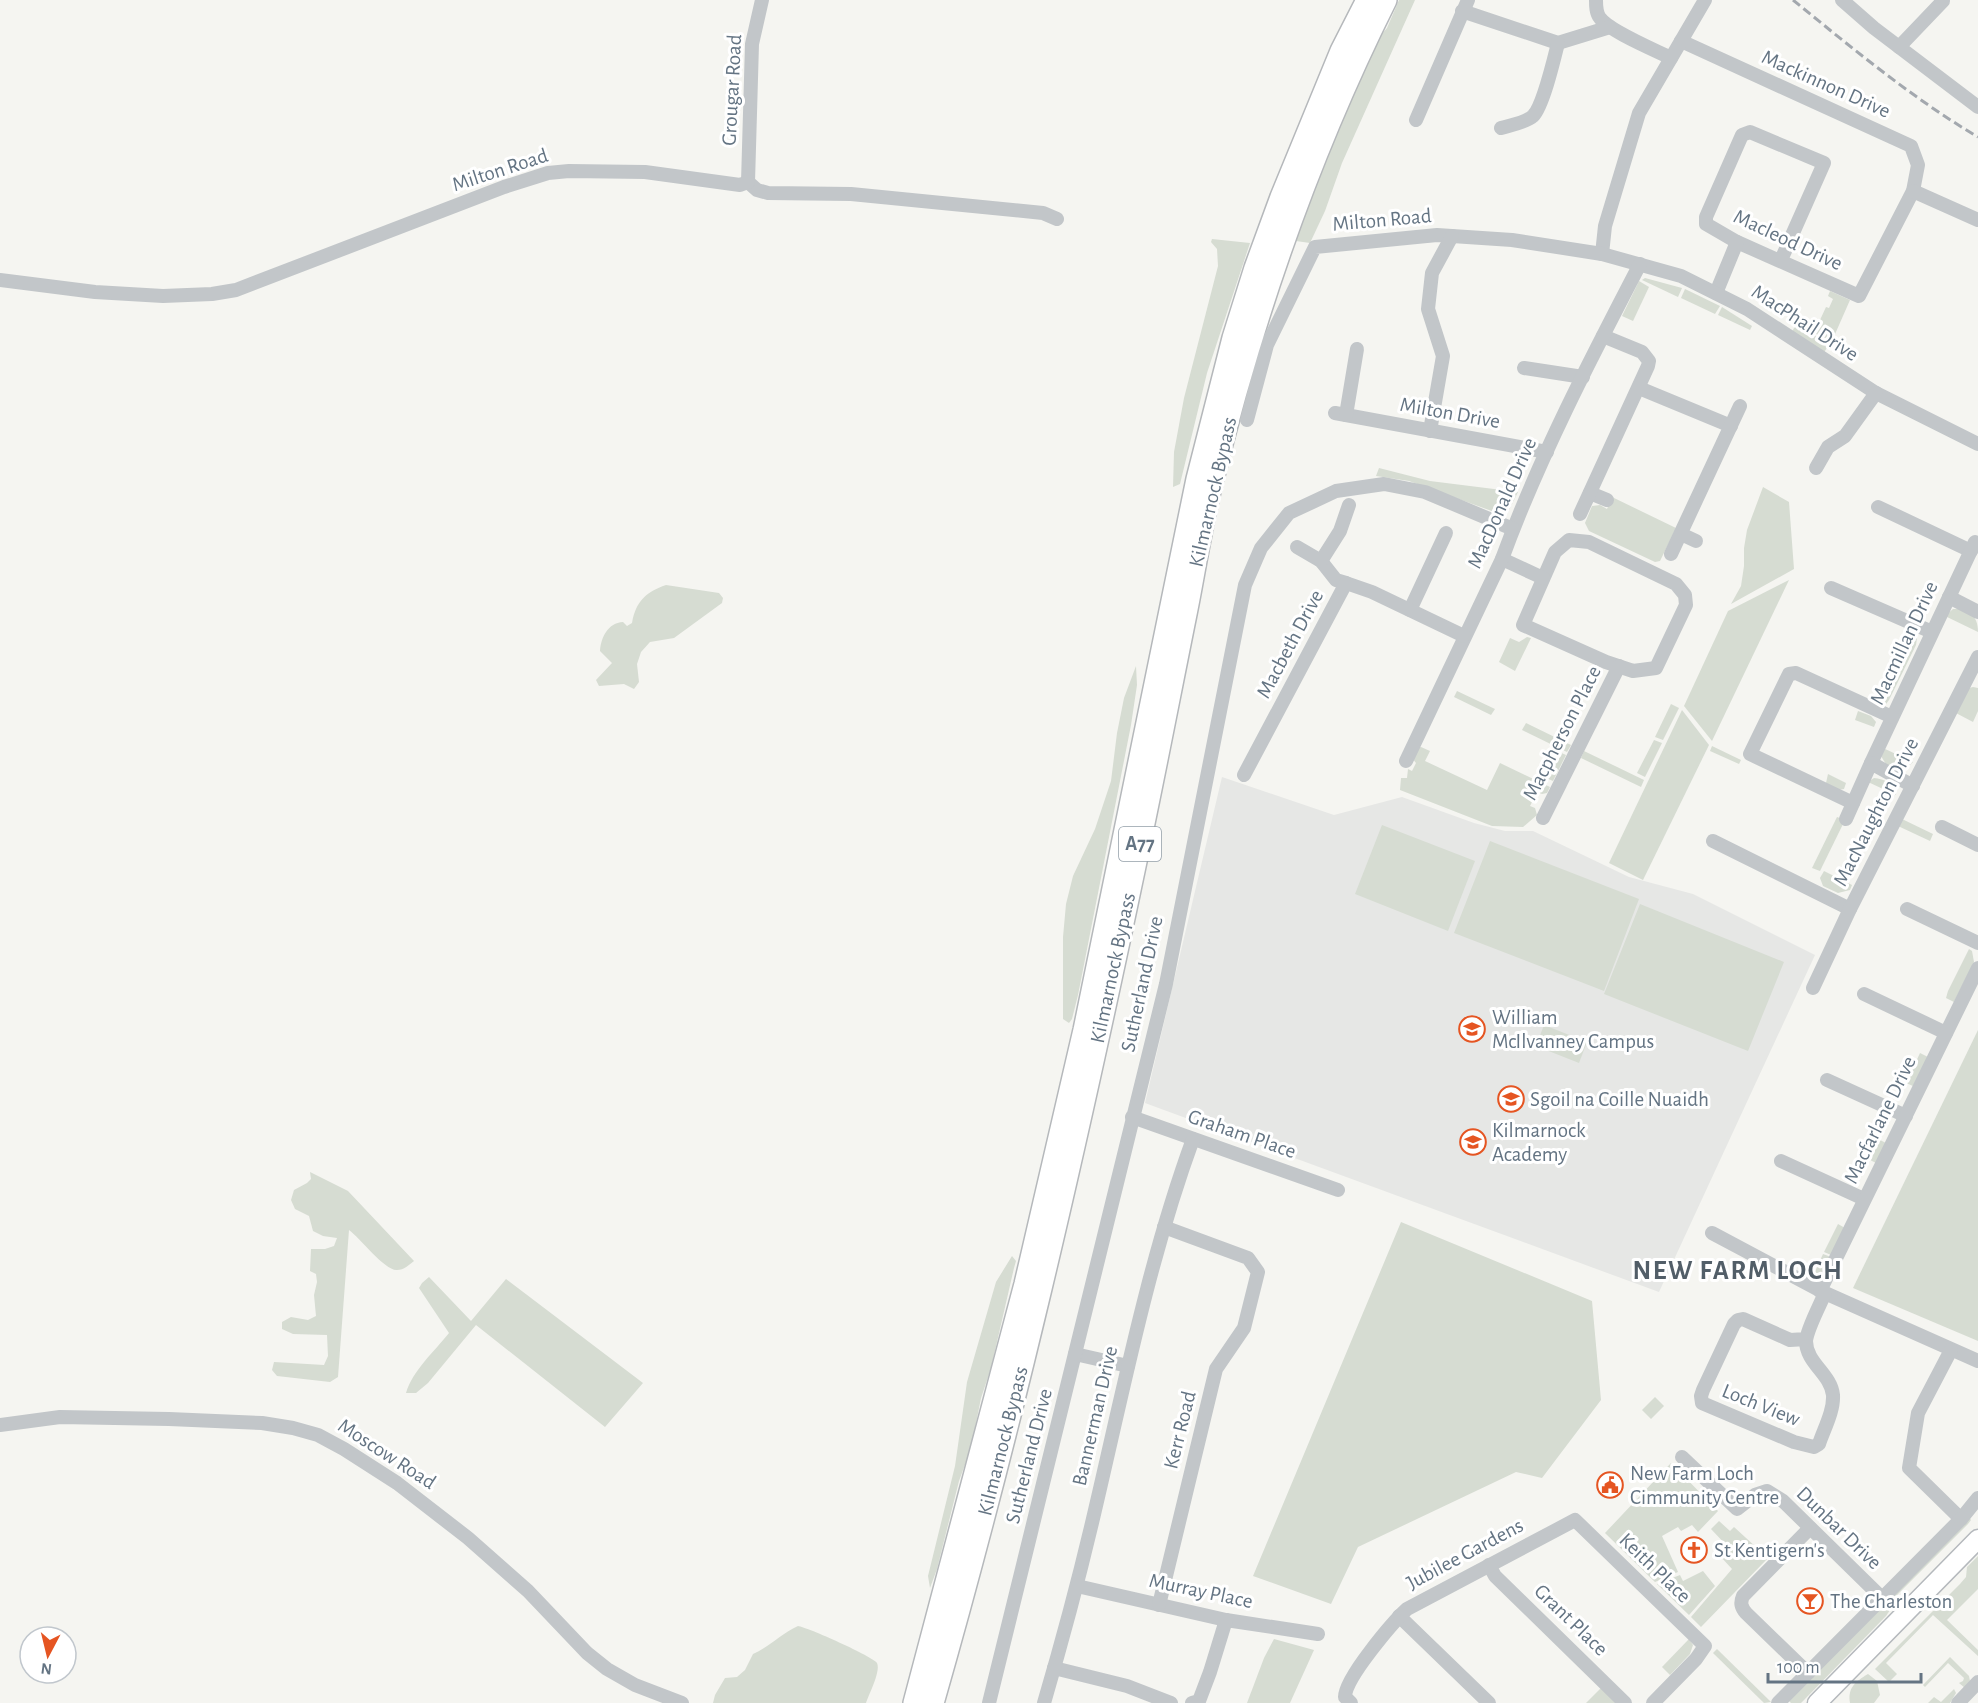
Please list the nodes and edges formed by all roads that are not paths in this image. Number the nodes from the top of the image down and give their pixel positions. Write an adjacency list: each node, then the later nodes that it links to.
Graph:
1 (762, 0): 17 (street, Grougar Road)
2 (1366, 0): 119 (highway, Kilmarnock Bypass / A77)
3 (1386, 0): 120 (highway, Kilmarnock Bypass / A77)
4 (1596, 0): 9 (street)
5 (1705, 0): 10 (street)
6 (1842, 0): 12 (street)
7 (1943, 1): 12 (street)
8 (1465, 5): 11 (street); 15 (street)
9 (1610, 27): 11 (street); 13 (street)
10 (1681, 41): 13 (street); 18 (street, Mackinnon Drive)
11 (1558, 43): 16 (street)
12 (1899, 47): 14 (street)
13 (1671, 58): 23 (street)
14 (1978, 107)
15 (1416, 120)
16 (1501, 128)
17 (748, 182): 19 (street, Milton Road); 26 (street, Milton Road)
18 (1913, 191): 20 (street); 28 (street, Mackinnon Drive)
19 (1057, 219)
20 (1978, 220)
21 (1452, 236): 23 (street, Milton Road); 36 (street, Milton Road); 38 (street)
22 (1737, 242): 24 (street, Macleod Drive); 24 (street, Macleod Drive); 27 (street)
23 (1602, 254): 25 (street, MacPhail Drive)
24 (1781, 260): 28 (street, Macleod Drive)
25 (1640, 264): 27 (street, MacPhail Drive); 29 (street, MacDonald Drive)
26 (0, 280)
27 (1716, 292): 34 (street, MacPhail Drive)
28 (1859, 296)
29 (1603, 336): 32 (street, MacDonald Drive); 33 (street)
30 (1357, 349): 38 (street, Milton Drive)
31 (1524, 368): 32 (street)
32 (1583, 377): 40 (street, MacDonald Drive)
33 (1639, 388): 37 (street); 42 (street)
34 (1876, 393): 39 (street, MacPhail Drive); 41 (street)
35 (1740, 406): 37 (street)
36 (1247, 420)
37 (1731, 426): 49 (street)
38 (1430, 431): 40 (street, Milton Drive)
39 (1978, 444)
40 (1547, 452): 47 (street, MacDonald Drive)
41 (1816, 468)
42 (1590, 493): 43 (street); 46 (street)
43 (1607, 500)
44 (1349, 505): 54 (street)
45 (1878, 507): 58 (street, Macmillan Drive)
46 (1580, 514)
47 (1513, 529): 53 (street, MacDonald Drive); 86 (street, Sutherland Drive)
48 (1446, 532): 59 (street)
49 (1681, 534): 50 (street); 52 (street)
50 (1696, 541)
51 (1297, 548): 54 (street)
52 (1671, 554)
53 (1502, 559): 55 (street); 62 (street, MacDonald Drive)
54 (1321, 561): 56 (street)
55 (1543, 578): 64 (street); 64 (street)
56 (1346, 583): 59 (street, Macbeth Drive); 69 (street, Macbeth Drive)
57 (1831, 588): 61 (street)
58 (1949, 597): 60 (street); 61 (street, Macmillan Drive)
59 (1410, 610): 62 (street, Macbeth Drive)
60 (1978, 612)
61 (1932, 632): 66 (street, Macmillan Drive)
62 (1464, 636): 67 (street, MacDonald Drive)
63 (1978, 657): 65 (street, MacNaughton Drive)
64 (1619, 666): 72 (street, Macpherson Place)
65 (1974, 676): 70 (street, MacNaughton Drive)
66 (1892, 717): 68 (street, Macmillan Drive); 71 (street)
67 (1406, 761)
68 (1871, 763): 70 (street); 71 (street, Macmillan Drive)
69 (1244, 775)
70 (1913, 786): 77 (street, MacNaughton Drive)
71 (1853, 803): 73 (street, Macmillan Drive)
72 (1543, 818)
73 (1846, 819)
74 (1942, 827): 76 (street)
75 (1713, 842): 77 (street)
76 (1978, 845)
77 (1850, 909): 81 (street, MacNaughton Drive)
78 (1907, 909): 79 (street)
79 (1978, 943)
80 (1978, 968): 83 (street, Macfarlane Drive)
81 (1813, 988)
82 (1864, 994): 83 (street)
83 (1946, 1033): 85 (street, Macfarlane Drive)
84 (1827, 1080): 85 (street)
85 (1906, 1116): 90 (street, Macfarlane Drive)
86 (1132, 1117): 87 (street, Graham Place); 96 (street, Sutherland Drive)
87 (1193, 1139): 89 (street, Graham Place); 91 (street, Bannerman Drive)
88 (1782, 1161): 90 (street)
89 (1338, 1190)
90 (1864, 1199): 93 (street, Macfarlane Drive)
91 (1164, 1227): 98 (street, Bannerman Drive); 109 (street, Kerr Road)
92 (1712, 1233): 93 (street)
93 (1822, 1292): 94 (street); 95 (street)
94 (1806, 1339): 94 (street, Loch View)
95 (1951, 1350): 97 (street); 102 (street)
96 (1075, 1354): 98 (street); 121 (street, Sutherland Drive)
97 (1978, 1361)
98 (1128, 1366): 107 (street, Bannerman Drive)
99 (0, 1425): 118 (street, Moscow Road)
100 (1682, 1457): 104 (street, Dunbar Drive)
101 (1978, 1498): 102 (street)
102 (1961, 1519): 108 (street)
103 (1575, 1520): 106 (street, Jubilee Gardens); 127 (street, Keith Place)
104 (1810, 1528): 108 (street, Dunbar Drive); 114 (street)
105 (1978, 1539): 117 (main road)
106 (1489, 1565): 110 (street, Jubilee Gardens); 126 (street, Grant Place)
107 (1077, 1586): 109 (street, Murray Place); 113 (street, Bannerman Drive)
108 (1882, 1598): 114 (street)
109 (1159, 1605): 111 (street, Murray Place)
110 (1399, 1616): 116 (street, Jubilee Gardens); 125 (street)
111 (1226, 1620): 112 (street, Murray Place); 124 (street)
112 (1318, 1634)
113 (1054, 1668): 122 (street, Bannerman Drive); 123 (street)
114 (1808, 1673): 128 (street)
115 (1978, 1682): 129 (street)
116 (1348, 1700)
117 (1827, 1700)
118 (682, 1703)
119 (914, 1703)
120 (933, 1703)
121 (991, 1703)
122 (1044, 1703)
123 (1171, 1703)
124 (1192, 1703)
125 (1489, 1703)
126 (1625, 1703)
127 (1653, 1703)
128 (1778, 1703)
129 (1958, 1703)

